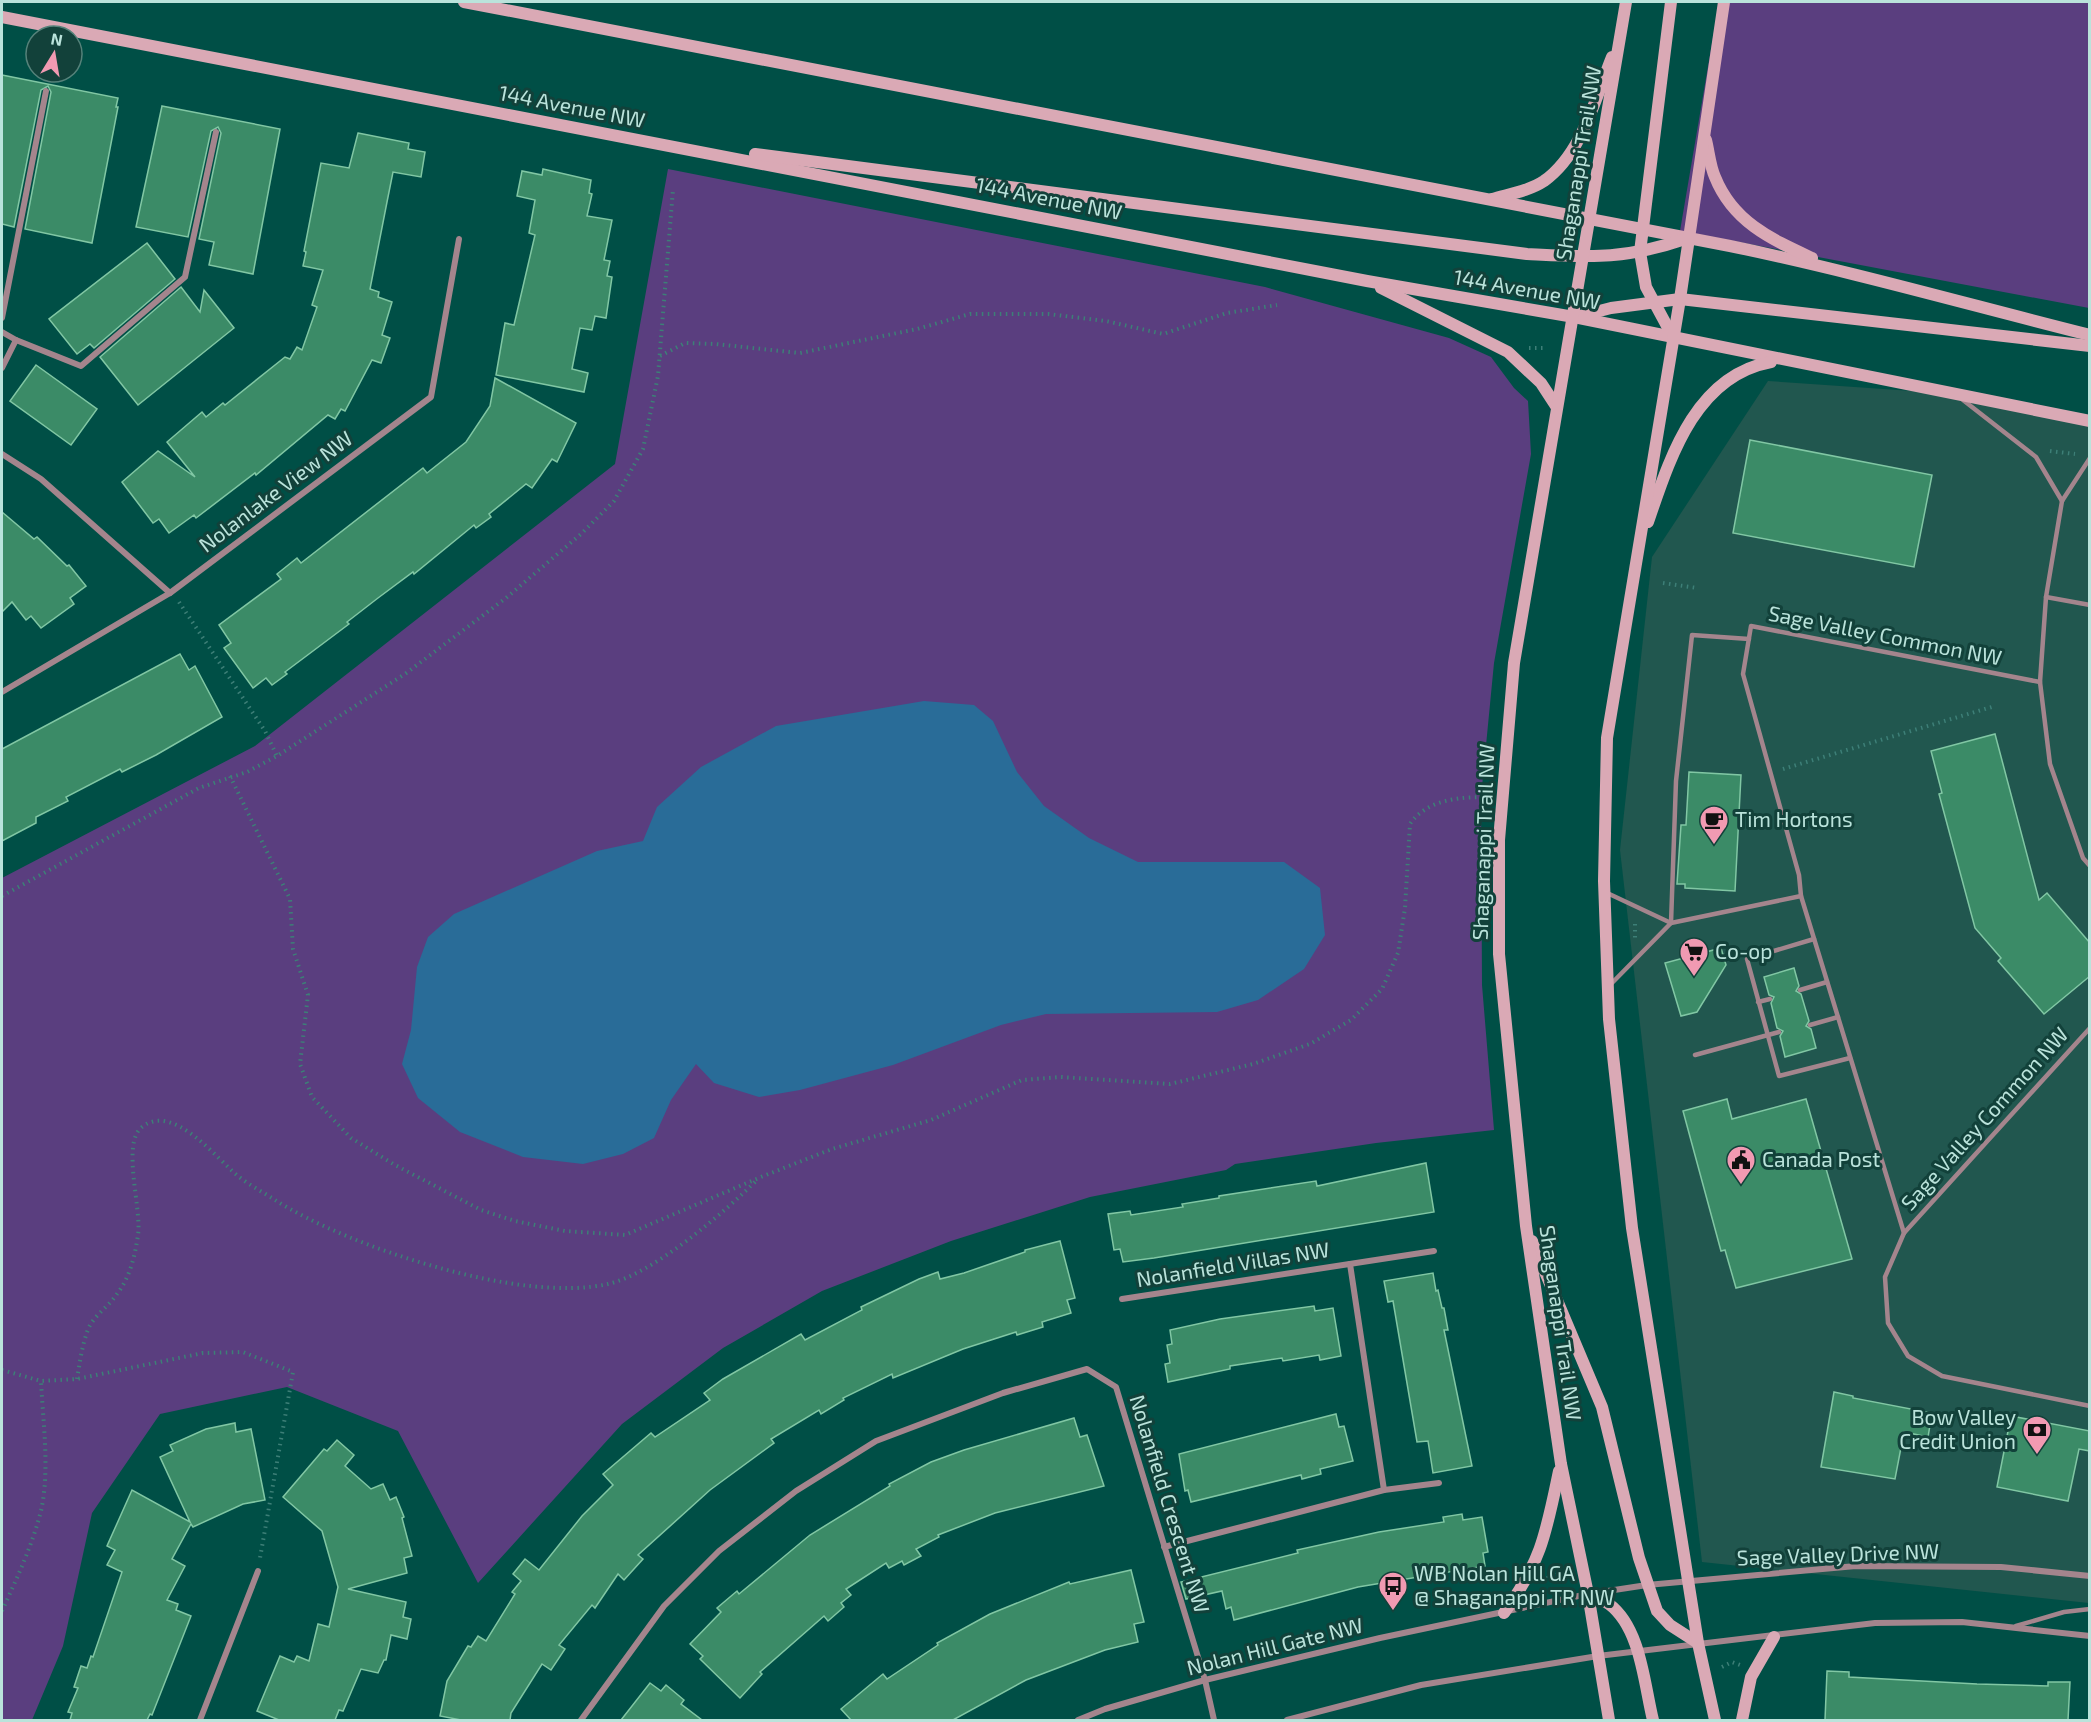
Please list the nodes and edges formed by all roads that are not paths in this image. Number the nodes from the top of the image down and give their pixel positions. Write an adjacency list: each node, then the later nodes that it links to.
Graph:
1 (464, 2): 11 (main road)
2 (1626, 2): 6 (main road, Shaganappi Trail NW)
3 (1671, 2): 13 (main road)
4 (1724, 2): 9 (main road)
5 (2, 16): 10 (main road, 144 Avenue NW)
6 (1620, 37): 11 (main road); 12 (main road, Shaganappi Trail NW)
7 (46, 91): 23 (street)
8 (216, 132): 27 (street)
9 (1705, 134): 14 (main road); 18 (main road)
10 (638, 139): 17 (main road); 19 (main road, 144 Avenue NW)
11 (1490, 200): 12 (main road)
12 (1590, 220): 13 (main road); 17 (main road, Shaganappi Trail NW)
13 (1642, 229): 14 (main road); 16 (main road)
14 (1688, 238): 16 (main road); 18 (main road); 20 (main road)
15 (459, 239): 38 (street, Nolanlake View NW)
16 (1640, 252): 17 (main road); 21 (main road)
17 (1584, 257): 22 (main road, Shaganappi Trail NW)
18 (1833, 267): 25 (main road)
19 (1367, 281): 22 (main road, 144 Avenue NW); 32 (main road)
20 (1680, 299): 21 (main road); 26 (main road); 28 (main road)
21 (1652, 301): 22 (main road); 26 (main road)
22 (1574, 317): 26 (main road, 144 Avenue NW); 32 (main road, Shaganappi Trail NW)
23 (2, 318)
24 (2, 332): 27 (street)
25 (2090, 335)
26 (1674, 339): 29 (main road, 144 Avenue NW); 37 (main road)
27 (16, 340): 30 (street)
28 (2090, 346)
29 (1778, 360): 31 (main road, 144 Avenue NW); 37 (main road)
30 (2, 368)
31 (1956, 394): 33 (main road, 144 Avenue NW); 36 (lane)
32 (1556, 406): 61 (main road, Shaganappi Trail NW)
33 (2090, 421)
34 (2, 454): 38 (street)
35 (2090, 458): 36 (lane)
36 (2062, 501): 39 (lane)
37 (1636, 557): 45 (main road)
38 (170, 593): 43 (street, Nolanlake View NW)
39 (2046, 597): 40 (lane); 42 (lane)
40 (2090, 605)
41 (1749, 639): 42 (lane, Sage Valley Common NW); 46 (lane, Sage Valley Common NW); 47 (lane)
42 (2040, 682): 44 (lane)
43 (2, 692)
44 (2090, 867)
45 (1604, 892): 47 (lane); 50 (main road)
46 (1801, 897): 47 (lane); 48 (lane, Sage Valley Common NW)
47 (1671, 923): 50 (lane)
48 (1814, 939): 49 (lane, Sage Valley Common NW); 53 (lane)
49 (1827, 982): 51 (lane); 54 (lane, Sage Valley Common NW)
50 (1608, 987): 73 (main road)
51 (1800, 990)
52 (1770, 999): 53 (lane)
53 (1758, 1002): 58 (lane)
54 (1838, 1017): 55 (lane); 60 (lane, Sage Valley Common NW)
55 (1810, 1025)
56 (2090, 1028): 62 (lane, Sage Valley Common NW)
57 (1779, 1032): 58 (lane)
58 (1767, 1036): 59 (lane); 60 (lane)
59 (1695, 1055)
60 (1851, 1058): 62 (lane, Sage Valley Common NW)
61 (1526, 1226): 67 (main road, Shaganappi Trail NW); 74 (main road)
62 (1904, 1233): 66 (lane, Sage Valley Common NW)
63 (1434, 1251): 64 (street, Nolanfield Villas NW)
64 (1350, 1264): 65 (street, Nolanfield Villas NW); 69 (street, Nolanfield Villas NW)
65 (1122, 1299)
66 (2090, 1406)
67 (1561, 1464): 75 (main road, Shaganappi Trail NW); 77 (main road)
68 (1439, 1483): 69 (street)
69 (1384, 1490): 70 (street)
70 (1164, 1547): 84 (street, Nolanfield Crescent NW); 86 (street, Nolanfield Crescent NW)
71 (258, 1571): 85 (street)
72 (2090, 1576): 73 (street, Sage Valley Drive NW)
73 (1689, 1579): 74 (street, Sage Valley Drive NW); 81 (main road)
74 (1647, 1585): 75 (street, Sage Valley Drive NW); 81 (main road)
75 (1588, 1594): 77 (street, Nolan Hill Gate NW); 82 (main road); 83 (main road, Shaganappi Trail NW)
76 (2090, 1609): 78 (lane)
77 (1504, 1612): 84 (street, Nolan Hill Gate NW)
78 (2016, 1626): 79 (street); 80 (street)
79 (2090, 1636)
80 (1774, 1637): 81 (street); 93 (main road)
81 (1698, 1643): 82 (street); 92 (main road)
82 (1636, 1651): 83 (street); 91 (main road)
83 (1598, 1656): 89 (street); 90 (main road, Shaganappi Trail NW)
84 (1205, 1680): 87 (street, Nolan Hill Gate NW); 88 (street, Nolanfield Crescent NW)
85 (200, 1720)
86 (581, 1720)
87 (1078, 1720)
88 (1214, 1720)
89 (1287, 1720)
90 (1609, 1720)
91 (1653, 1720)
92 (1715, 1720)
93 (1742, 1720)

